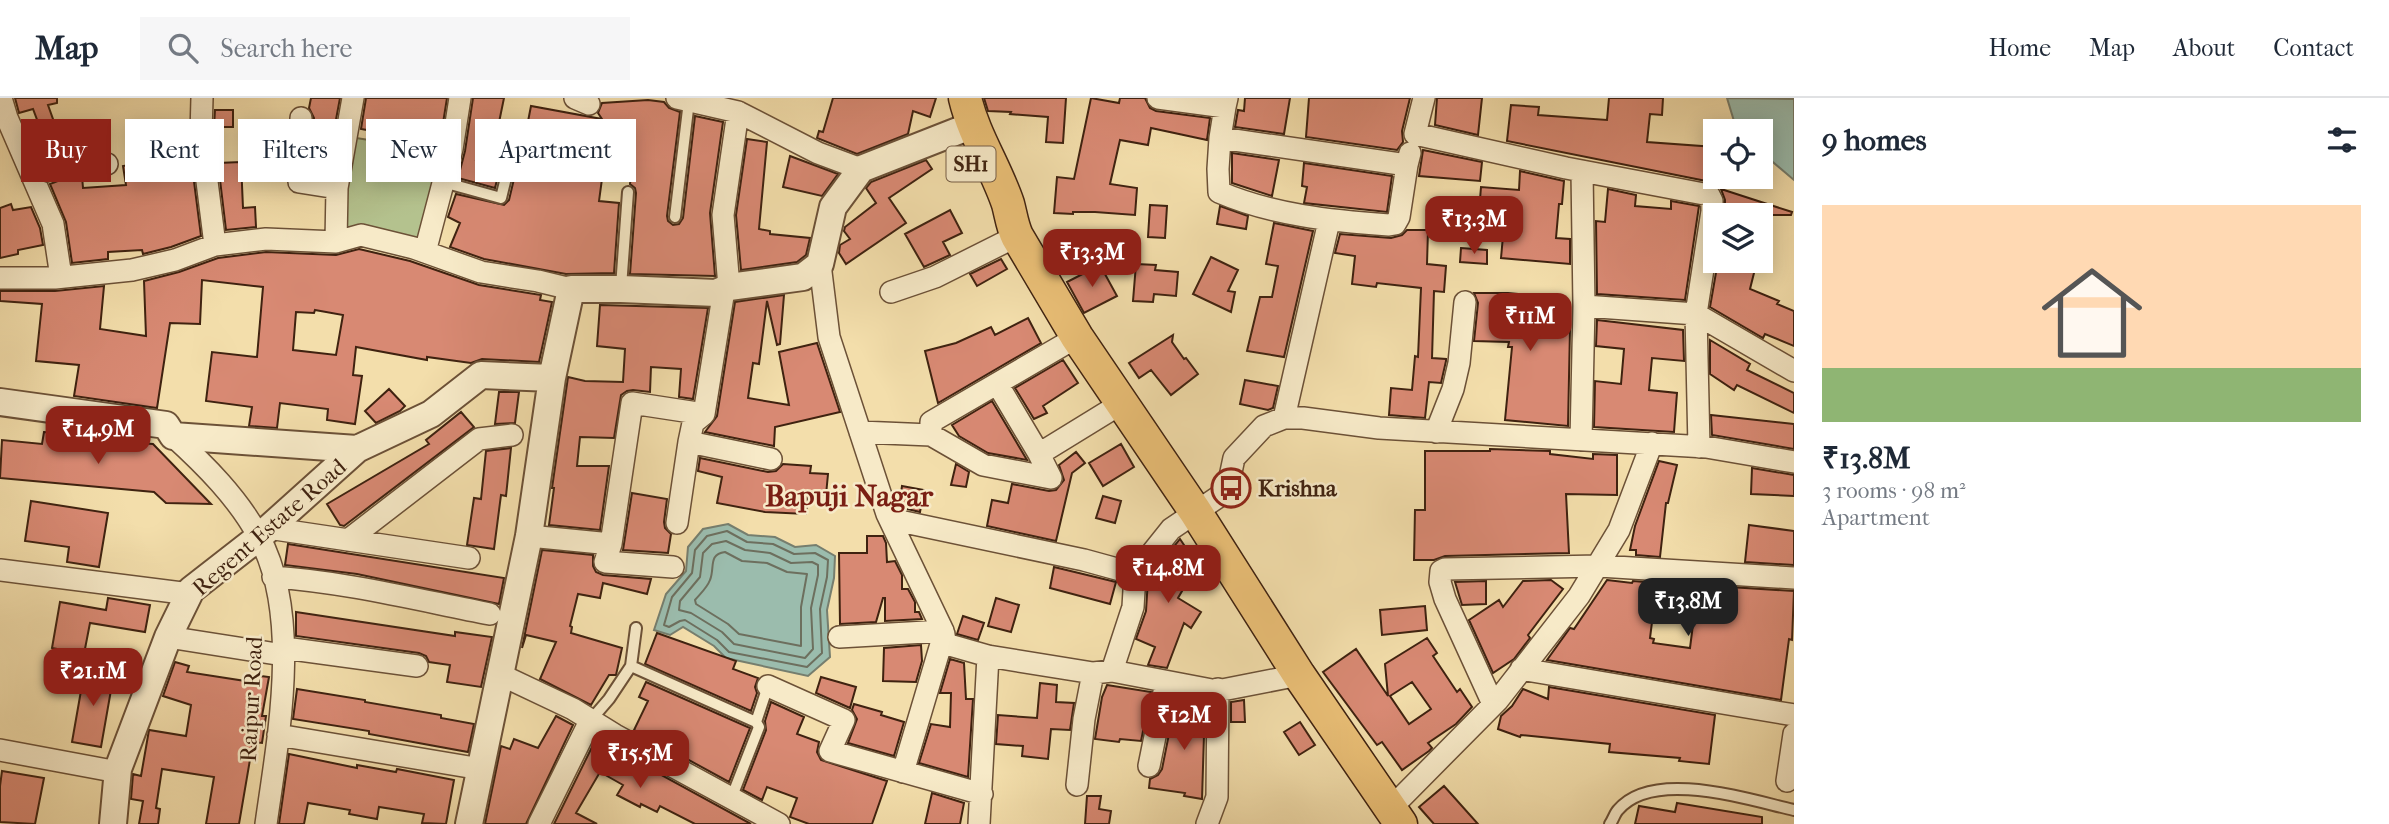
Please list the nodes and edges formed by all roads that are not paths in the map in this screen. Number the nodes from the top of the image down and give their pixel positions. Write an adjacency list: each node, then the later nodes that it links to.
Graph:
1 (1, 98): 16 (street)
2 (202, 98): 29 (street)
3 (353, 98): 23 (street)
4 (460, 98): 13 (street)
5 (943, 98): 12 (main road, SH1)
6 (1158, 98): 9 (street)
7 (1424, 98): 14 (street)
8 (683, 100): 10 (street); 25 (lane)
9 (1226, 102): 15 (street)
10 (738, 112): 18 (street); 34 (street)
11 (301, 118): 23 (street)
12 (964, 118): 18 (street); 27 (main road, SH1)
13 (457, 119)
14 (1415, 134): 17 (street); 19 (street)
15 (1220, 138): 17 (street); 26 (street)
16 (21, 150)
17 (1407, 165): 26 (street)
18 (861, 169): 31 (street)
19 (1582, 171): 39 (street); 40 (street)
20 (35, 182): 32 (street)
21 (443, 182): 22 (lane); 30 (street)
22 (505, 182)
23 (337, 188): 28 (street)
24 (628, 192): 36 (lane)
25 (675, 217)
26 (1329, 221): 48 (street)
27 (1014, 230): 37 (street); 41 (main road, SH1)
28 (336, 242): 29 (street); 30 (street)
29 (215, 245): 32 (street)
30 (425, 252): 35 (street)
31 (820, 264): 34 (street); 49 (street)
32 (61, 277): 33 (street)
33 (0, 278)
34 (727, 288): 36 (street); 47 (street)
35 (571, 289): 36 (street); 43 (street)
36 (621, 289)
37 (891, 292)
38 (1465, 302): 50 (street)
39 (1584, 306): 40 (street); 54 (street)
40 (1696, 314): 42 (street); 57 (street)
41 (1077, 337): 44 (street); 46 (main road, SH1)
42 (1794, 371)
43 (552, 379): 58 (street, Regent Estate Road); 66 (street)
44 (998, 385): 52 (street); 59 (street)
45 (0, 402): 53 (street)
46 (1122, 403): 59 (street); 62 (main road, SH1)
47 (704, 414): 55 (street); 68 (street)
48 (1284, 418): 50 (street); 62 (street)
49 (860, 432): 52 (street); 63 (street)
50 (1436, 432): 54 (street)
51 (512, 435): 67 (street)
52 (930, 435): 59 (street)
53 (173, 436): 58 (street); 65 (street, Raipur Road)
54 (1581, 440): 56 (street)
55 (689, 442): 60 (street); 64 (street)
56 (1652, 443): 57 (street); 70 (street)
57 (1699, 447): 61 (street)
58 (357, 449): 65 (street, Regent Estate Road)
59 (1039, 454)
60 (771, 459)
61 (1794, 461)
62 (1195, 511): 73 (street); 89 (main road, SH1)
63 (890, 519): 73 (street); 79 (street)
64 (677, 523)
65 (264, 533): 67 (street); 74 (street, Raipur Road); 76 (street, Regent Estate Road)
66 (529, 536): 68 (street); 88 (street)
67 (348, 540): 69 (street)
68 (611, 544): 71 (street)
69 (469, 558)
70 (1599, 566): 75 (street); 86 (street); 93 (street)
71 (673, 567)
72 (0, 570): 76 (street)
73 (1135, 574): 87 (street)
74 (273, 577): 77 (street); 82 (street, Raipur Road)
75 (1794, 578)
76 (190, 594): 80 (street, Regent Estate Road)
77 (490, 614)
78 (636, 628): 85 (lane)
79 (944, 633): 81 (street); 83 (street); 103 (street)
80 (168, 636): 82 (street); 102 (street, Regent Estate Road)
81 (839, 637)
82 (283, 655): 84 (street); 98 (street, Raipur Road)
83 (988, 656): 87 (street); 106 (street)
84 (417, 666)
85 (631, 666): 95 (lane); 96 (lane)
86 (1521, 669): 93 (street); 94 (street)
87 (1102, 672): 90 (street); 105 (street)
88 (499, 674): 95 (street); 101 (street)
89 (1299, 675): 92 (street); 109 (main road, SH1)
90 (1166, 682): 92 (street); 100 (street)
91 (768, 686): 96 (lane); 103 (street)
92 (1218, 689): 116 (street)
93 (1493, 704): 109 (street)
94 (1794, 715)
95 (590, 721): 107 (street); 113 (street)
96 (756, 722): 107 (lane)
97 (1794, 734): 104 (street)
98 (278, 735): 101 (street); 111 (street, Raipur Road)
99 (0, 750): 102 (street)
100 (1149, 766)
101 (481, 768): 112 (street)
102 (118, 772): 110 (street, Regent Estate Road)
103 (903, 772): 106 (street)
104 (1787, 781)
105 (1077, 785)
106 (982, 794): 115 (street)
107 (732, 799): 114 (street)
108 (1794, 810): 117 (lane)
109 (1396, 816)
110 (113, 824)
111 (266, 824)
112 (468, 824)
113 (539, 824)
114 (779, 824)
115 (979, 824)
116 (1208, 824)
117 (1610, 824)

